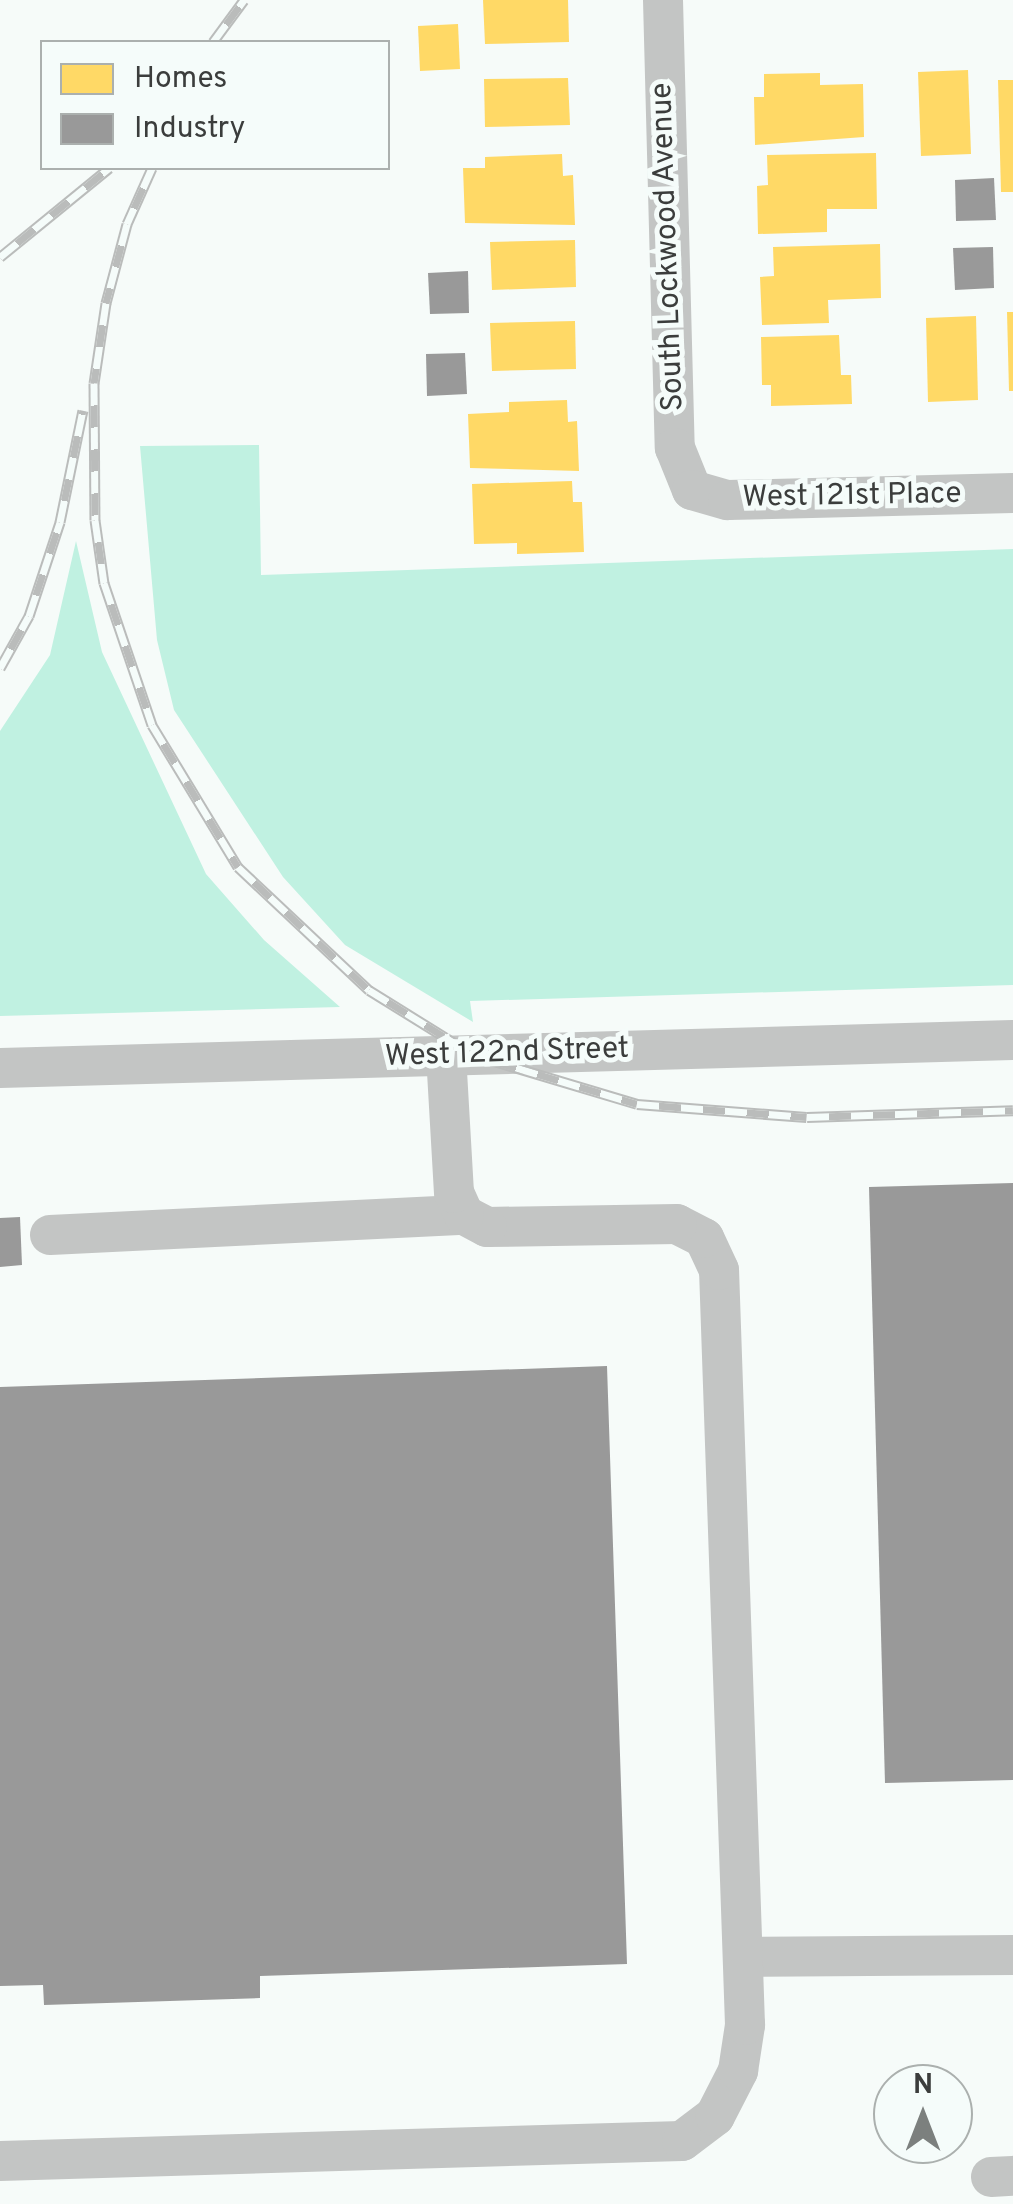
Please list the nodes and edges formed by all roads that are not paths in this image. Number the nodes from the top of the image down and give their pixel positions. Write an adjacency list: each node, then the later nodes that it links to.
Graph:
1 (663, 0): 2 (street, South Lockwood Avenue)
2 (692, 490): 3 (street, West 121st Place)
3 (1013, 493)
4 (1013, 1040): 5 (street, West 122nd Street)
5 (446, 1056): 6 (street, West 122nd Street); 7 (street)
6 (0, 1068)
7 (464, 1215): 8 (street); 10 (street)
8 (50, 1234)
9 (1013, 1955): 10 (street)
10 (743, 1957): 11 (street)
11 (0, 2161)

